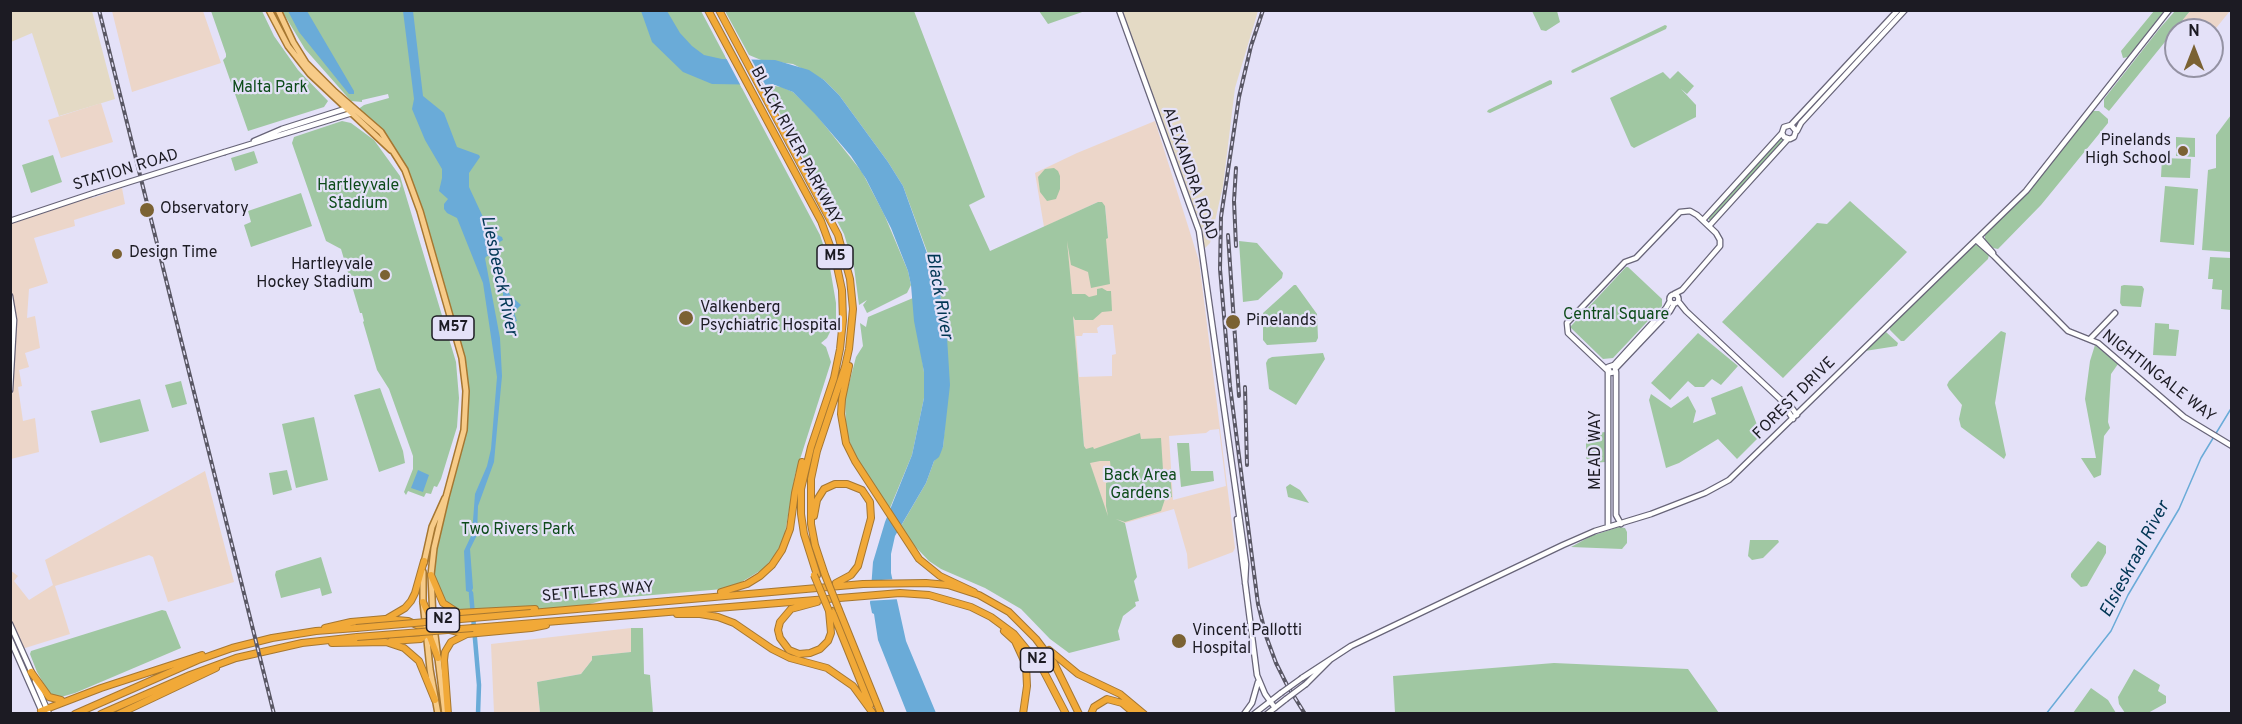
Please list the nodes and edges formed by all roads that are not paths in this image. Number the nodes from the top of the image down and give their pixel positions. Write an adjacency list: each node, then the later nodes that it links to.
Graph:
1 (269, 10): 9 (main road, M57)
2 (278, 10): 9 (main road, M57)
3 (708, 10): 25 (highway, BLACK RIVER PARKWAY / M5)
4 (718, 10): 20 (highway, BLACK RIVER PARKWAY / M5)
5 (1119, 10): 61 (street, ALEXANDRA ROAD)
6 (1899, 10): 10 (street)
7 (1905, 10): 11 (street)
8 (2169, 10): 17 (street, FOREST DRIVE)
9 (352, 110): 15 (street, STATION ROAD, bridge); 28 (main road, M57)
10 (1791, 125): 11 (street); 12 (street)
11 (1797, 131): 13 (street)
12 (1782, 134): 13 (street); 14 (street)
13 (1788, 139): 16 (street)
14 (1703, 220): 16 (street); 23 (street)
15 (11, 221)
16 (1709, 226): 19 (street)
17 (1978, 239): 22 (street, NIGHTINGALE WAY); 26 (street, FOREST DRIVE)
18 (10, 296): 24 (street)
19 (1675, 300): 23 (street); 26 (street)
20 (853, 309): 32 (highway, BLACK RIVER PARKWAY / M5); 35 (highway)
21 (2115, 313): 22 (street)
22 (2090, 339): 27 (street, NIGHTINGALE WAY)
23 (1612, 369): 29 (street, MEAD WAY); 30 (street, MEAD WAY)
24 (10, 390)
25 (821, 415): 32 (highway, BLACK RIVER PARKWAY / M5); 36 (highway)
26 (1795, 417): 29 (street, FOREST DRIVE)
27 (2232, 446)
28 (446, 497): 31 (main road, M57); 33 (main road, M57)
29 (1621, 524): 30 (street, FOREST DRIVE)
30 (1608, 527): 58 (street, FOREST DRIVE)
31 (424, 561): 38 (main road, M57); 43 (highway)
32 (820, 573): 34 (highway); 40 (highway, BLACK RIVER PARKWAY / M5, bridge)
33 (431, 574): 41 (highway); 45 (main road, M57)
34 (812, 588): 35 (highway, SETTLERS WAY / N2); 36 (highway, SETTLERS WAY / N2)
35 (979, 595): 52 (highway, SETTLERS WAY / N2)
36 (704, 597): 39 (highway, SETTLERS WAY / N2)
37 (823, 599): 40 (highway); 42 (highway, SETTLERS WAY / N2); 44 (highway, SETTLERS WAY / N2)
38 (423, 602): 45 (highway); 49 (main road, M57)
39 (574, 609): 41 (highway); 48 (highway, SETTLERS WAY / N2, bridge)
40 (833, 610): 67 (highway, BLACK RIVER PARKWAY / M5); 73 (highway, BLACK RIVER PARKWAY / M5)
41 (464, 613): 45 (highway)
42 (652, 613): 46 (highway, SETTLERS WAY / N2); 67 (highway)
43 (384, 619): 48 (highway); 49 (highway)
44 (993, 619): 74 (highway); 75 (highway, SETTLERS WAY / N2)
45 (434, 620): 49 (highway); 50 (highway); 57 (main road, M57)
46 (564, 620): 50 (highway); 53 (highway, SETTLERS WAY / N2, bridge)
47 (10, 624): 59 (street)
48 (316, 631): 55 (highway, SETTLERS WAY / N2)
49 (426, 632): 54 (highway); 57 (highway); 63 (main road, M57)
50 (468, 634): 72 (highway)
51 (10, 639): 60 (street)
52 (1036, 639): 76 (highway, SETTLERS WAY / N2); 79 (highway)
53 (304, 642): 54 (highway); 56 (highway, SETTLERS WAY / N2)
54 (372, 643): 63 (highway)
55 (226, 650): 62 (highway); 68 (highway, SETTLERS WAY / N2)
56 (236, 658): 69 (highway, SETTLERS WAY / N2); 70 (highway)
57 (438, 658): 72 (main road, M57)
58 (1331, 658): 64 (street, FOREST DRIVE, bridge); 65 (street, FOREST DRIVE, bridge)
59 (31, 672): 60 (street); 62 (highway)
60 (31, 680): 66 (street)
61 (1258, 680): 64 (street, ALEXANDRA ROAD); 80 (street)
62 (82, 695): 66 (highway)
63 (435, 700): 71 (main road, M57)
64 (1270, 702): 65 (street, ALEXANDRA ROAD); 81 (street, FOREST DRIVE)
65 (1275, 708): 82 (street, FOREST DRIVE)
66 (45, 711)
67 (873, 713)
68 (75, 714)
69 (101, 714)
70 (119, 714)
71 (438, 714)
72 (446, 714)
73 (881, 714)
74 (1023, 714)
75 (1066, 714)
76 (1078, 714)
77 (1091, 714): 78 (highway)
78 (1135, 714)
79 (1144, 714)
80 (1244, 714)
81 (1254, 714)
82 (1267, 714)

